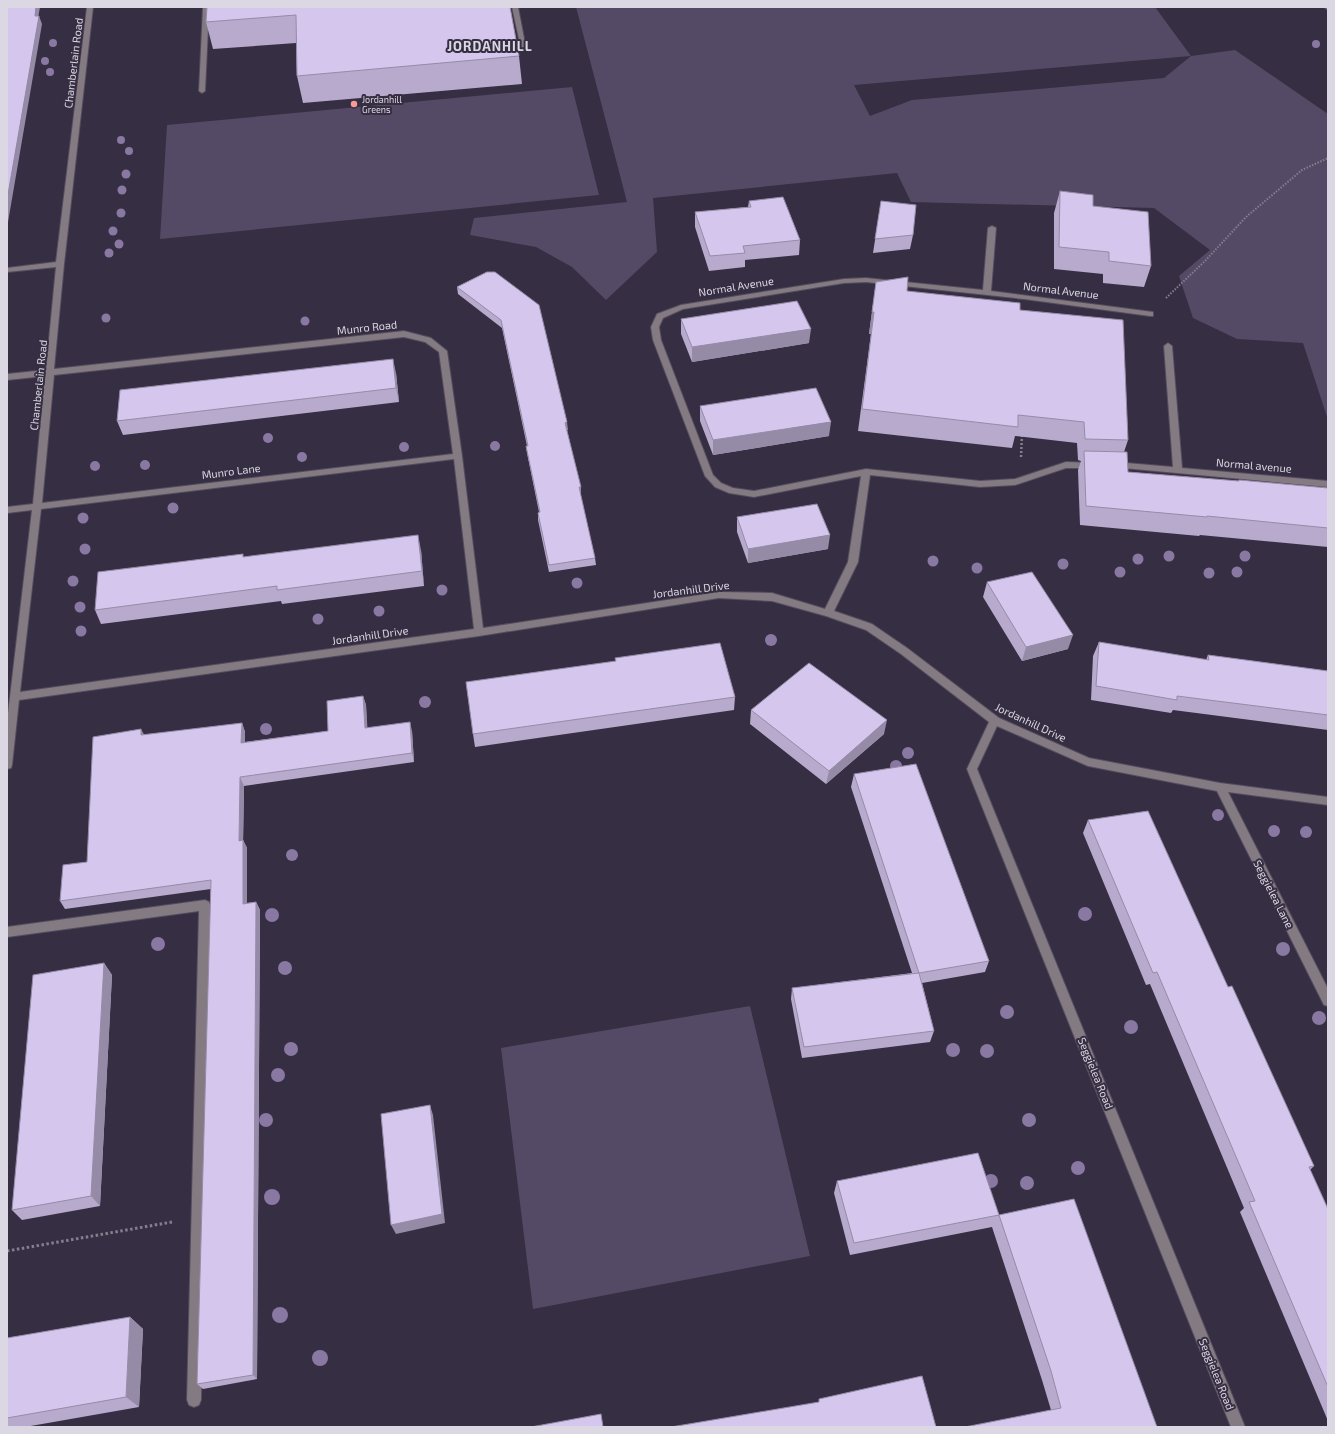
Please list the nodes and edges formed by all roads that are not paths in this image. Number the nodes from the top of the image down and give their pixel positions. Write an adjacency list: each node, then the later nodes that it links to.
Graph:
1 (90, 7): 7 (street, Chamberlain Road)
2 (206, 7): 5 (street)
3 (515, 7): 4 (street)
4 (524, 48)
5 (202, 91)
6 (992, 228): 9 (street)
7 (60, 264): 8 (street); 12 (street, Chamberlain Road)
8 (7, 270)
9 (987, 293): 10 (street, Normal Avenue); 17 (street, Normal Avenue)
10 (1150, 314)
11 (1168, 346): 16 (street)
12 (51, 372): 13 (street, Munro Road); 14 (street, Munro Road); 19 (street, Chamberlain Road)
13 (7, 377)
14 (458, 456): 19 (street, Munro Lane); 22 (street, Munro Road)
15 (1103, 465): 16 (street, Normal avenue); 17 (street, Normal Avenue)
16 (1178, 470): 18 (street, Normal avenue)
17 (866, 472): 21 (street)
18 (1328, 484)
19 (37, 506): 20 (street, Munro Lane); 23 (street, Chamberlain Road)
20 (7, 510)
21 (828, 613): 22 (street, Jordanhill Drive); 24 (street, Jordanhill Drive)
22 (479, 632): 23 (street, Jordanhill Drive)
23 (16, 697): 25 (street, Chamberlain Road)
24 (995, 721): 26 (street, Jordanhill Drive); 31 (street, Seggielea Road)
25 (7, 766)
26 (1220, 787): 27 (street, Jordanhill Drive); 29 (street, Seggielea Lane)
27 (1328, 801)
28 (7, 932): 30 (street)
29 (1328, 1001)
30 (194, 1400)
31 (1238, 1427)

